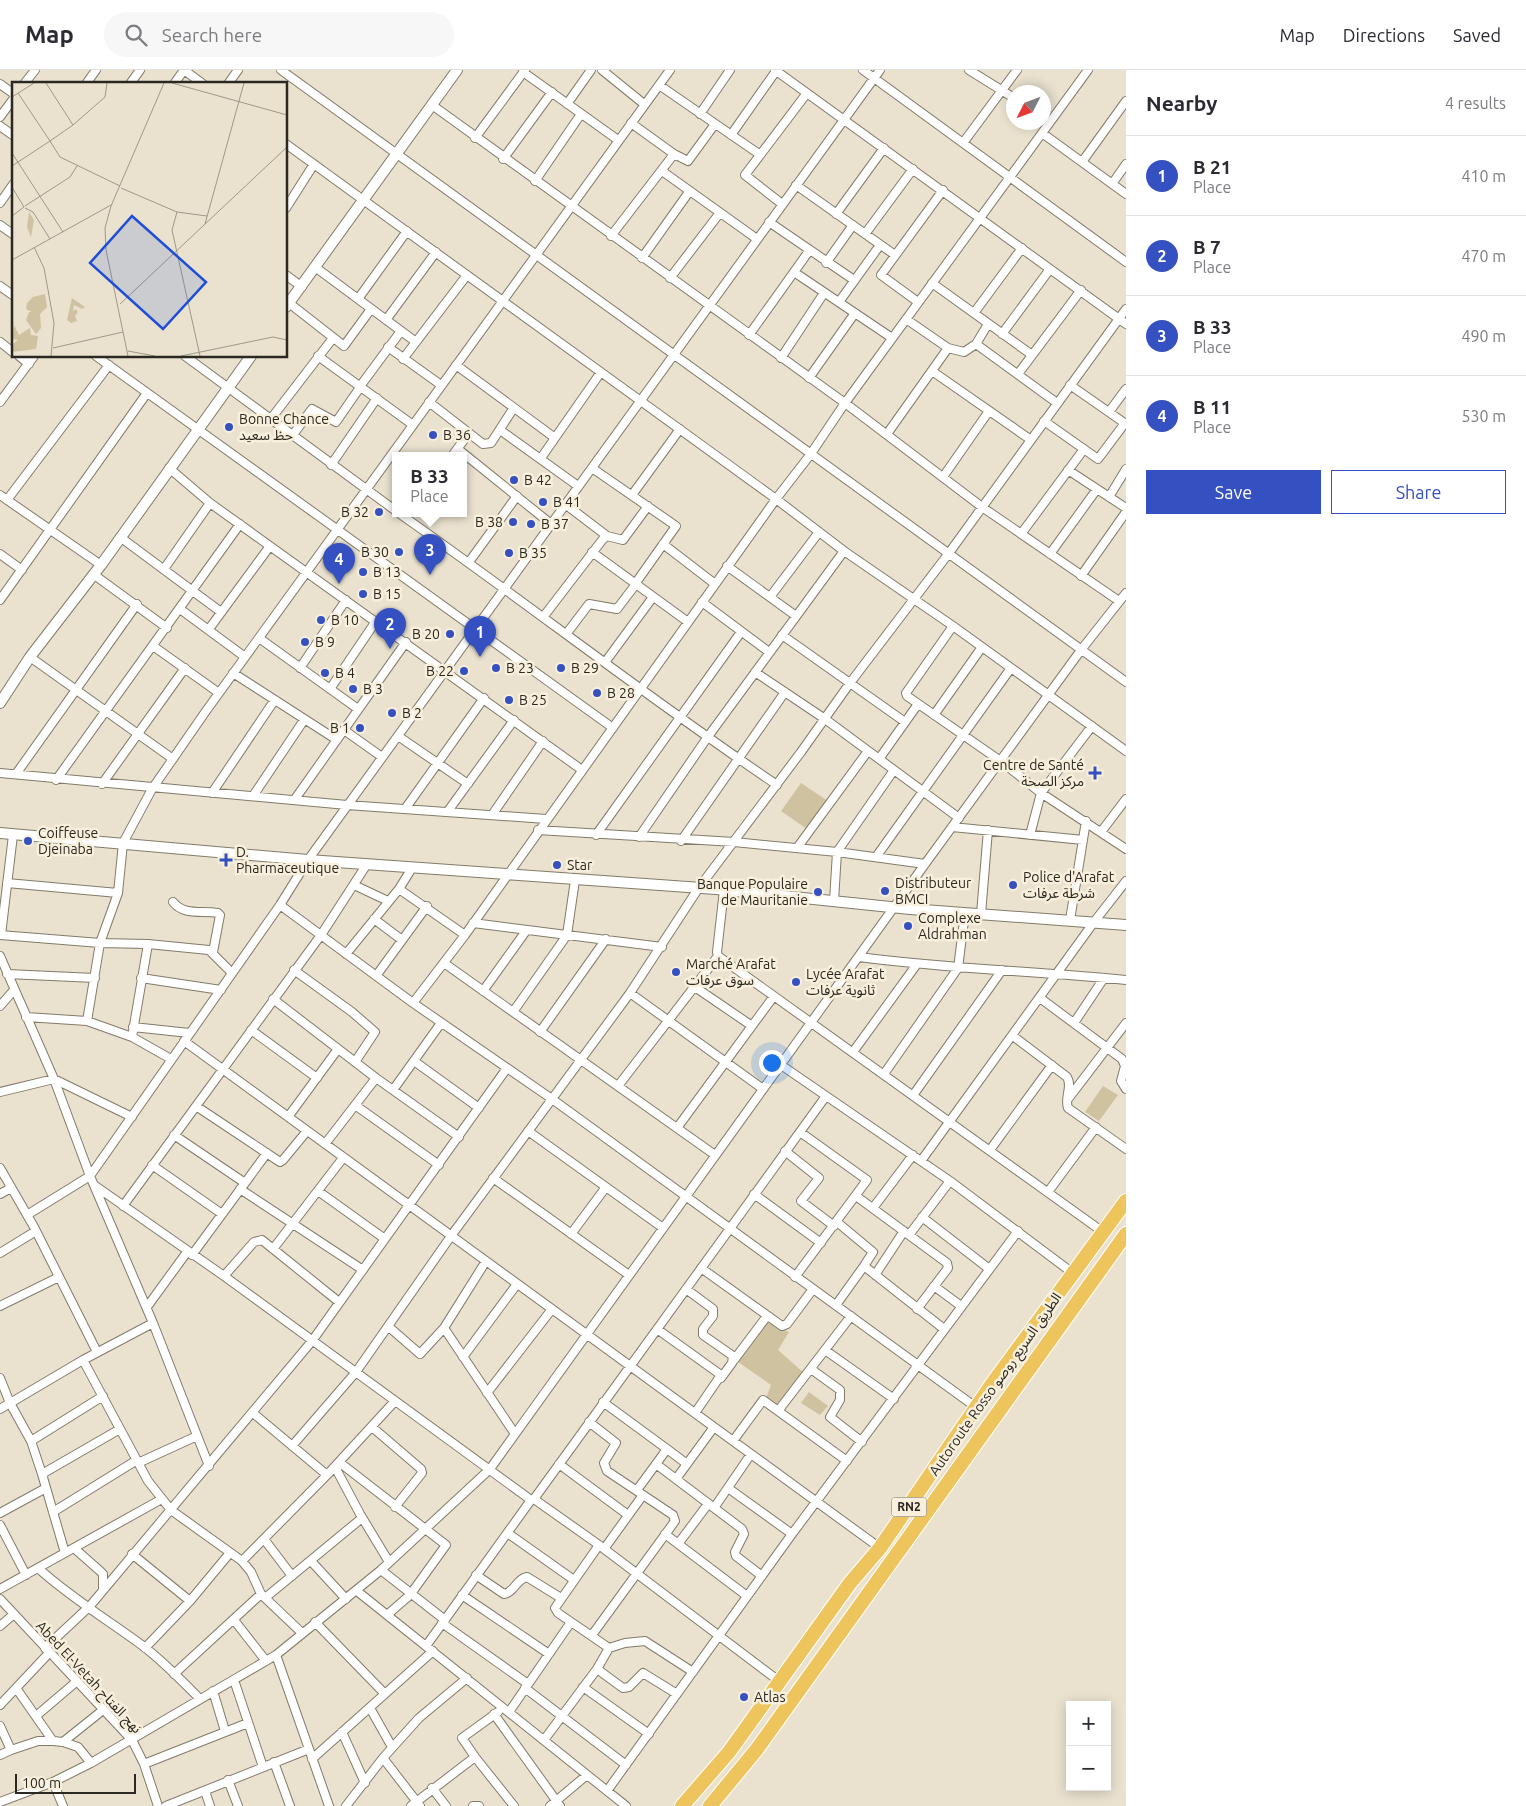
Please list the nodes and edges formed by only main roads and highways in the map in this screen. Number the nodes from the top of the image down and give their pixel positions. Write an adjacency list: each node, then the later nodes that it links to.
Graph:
1 (1126, 1201): 3 (highway, Autoroute Rosso الطريق السريع روصو / RN2)
2 (1126, 1234): 4 (highway, Autoroute Rosso الطريق السريع روصو / RN2)
3 (682, 1806)
4 (710, 1806)

